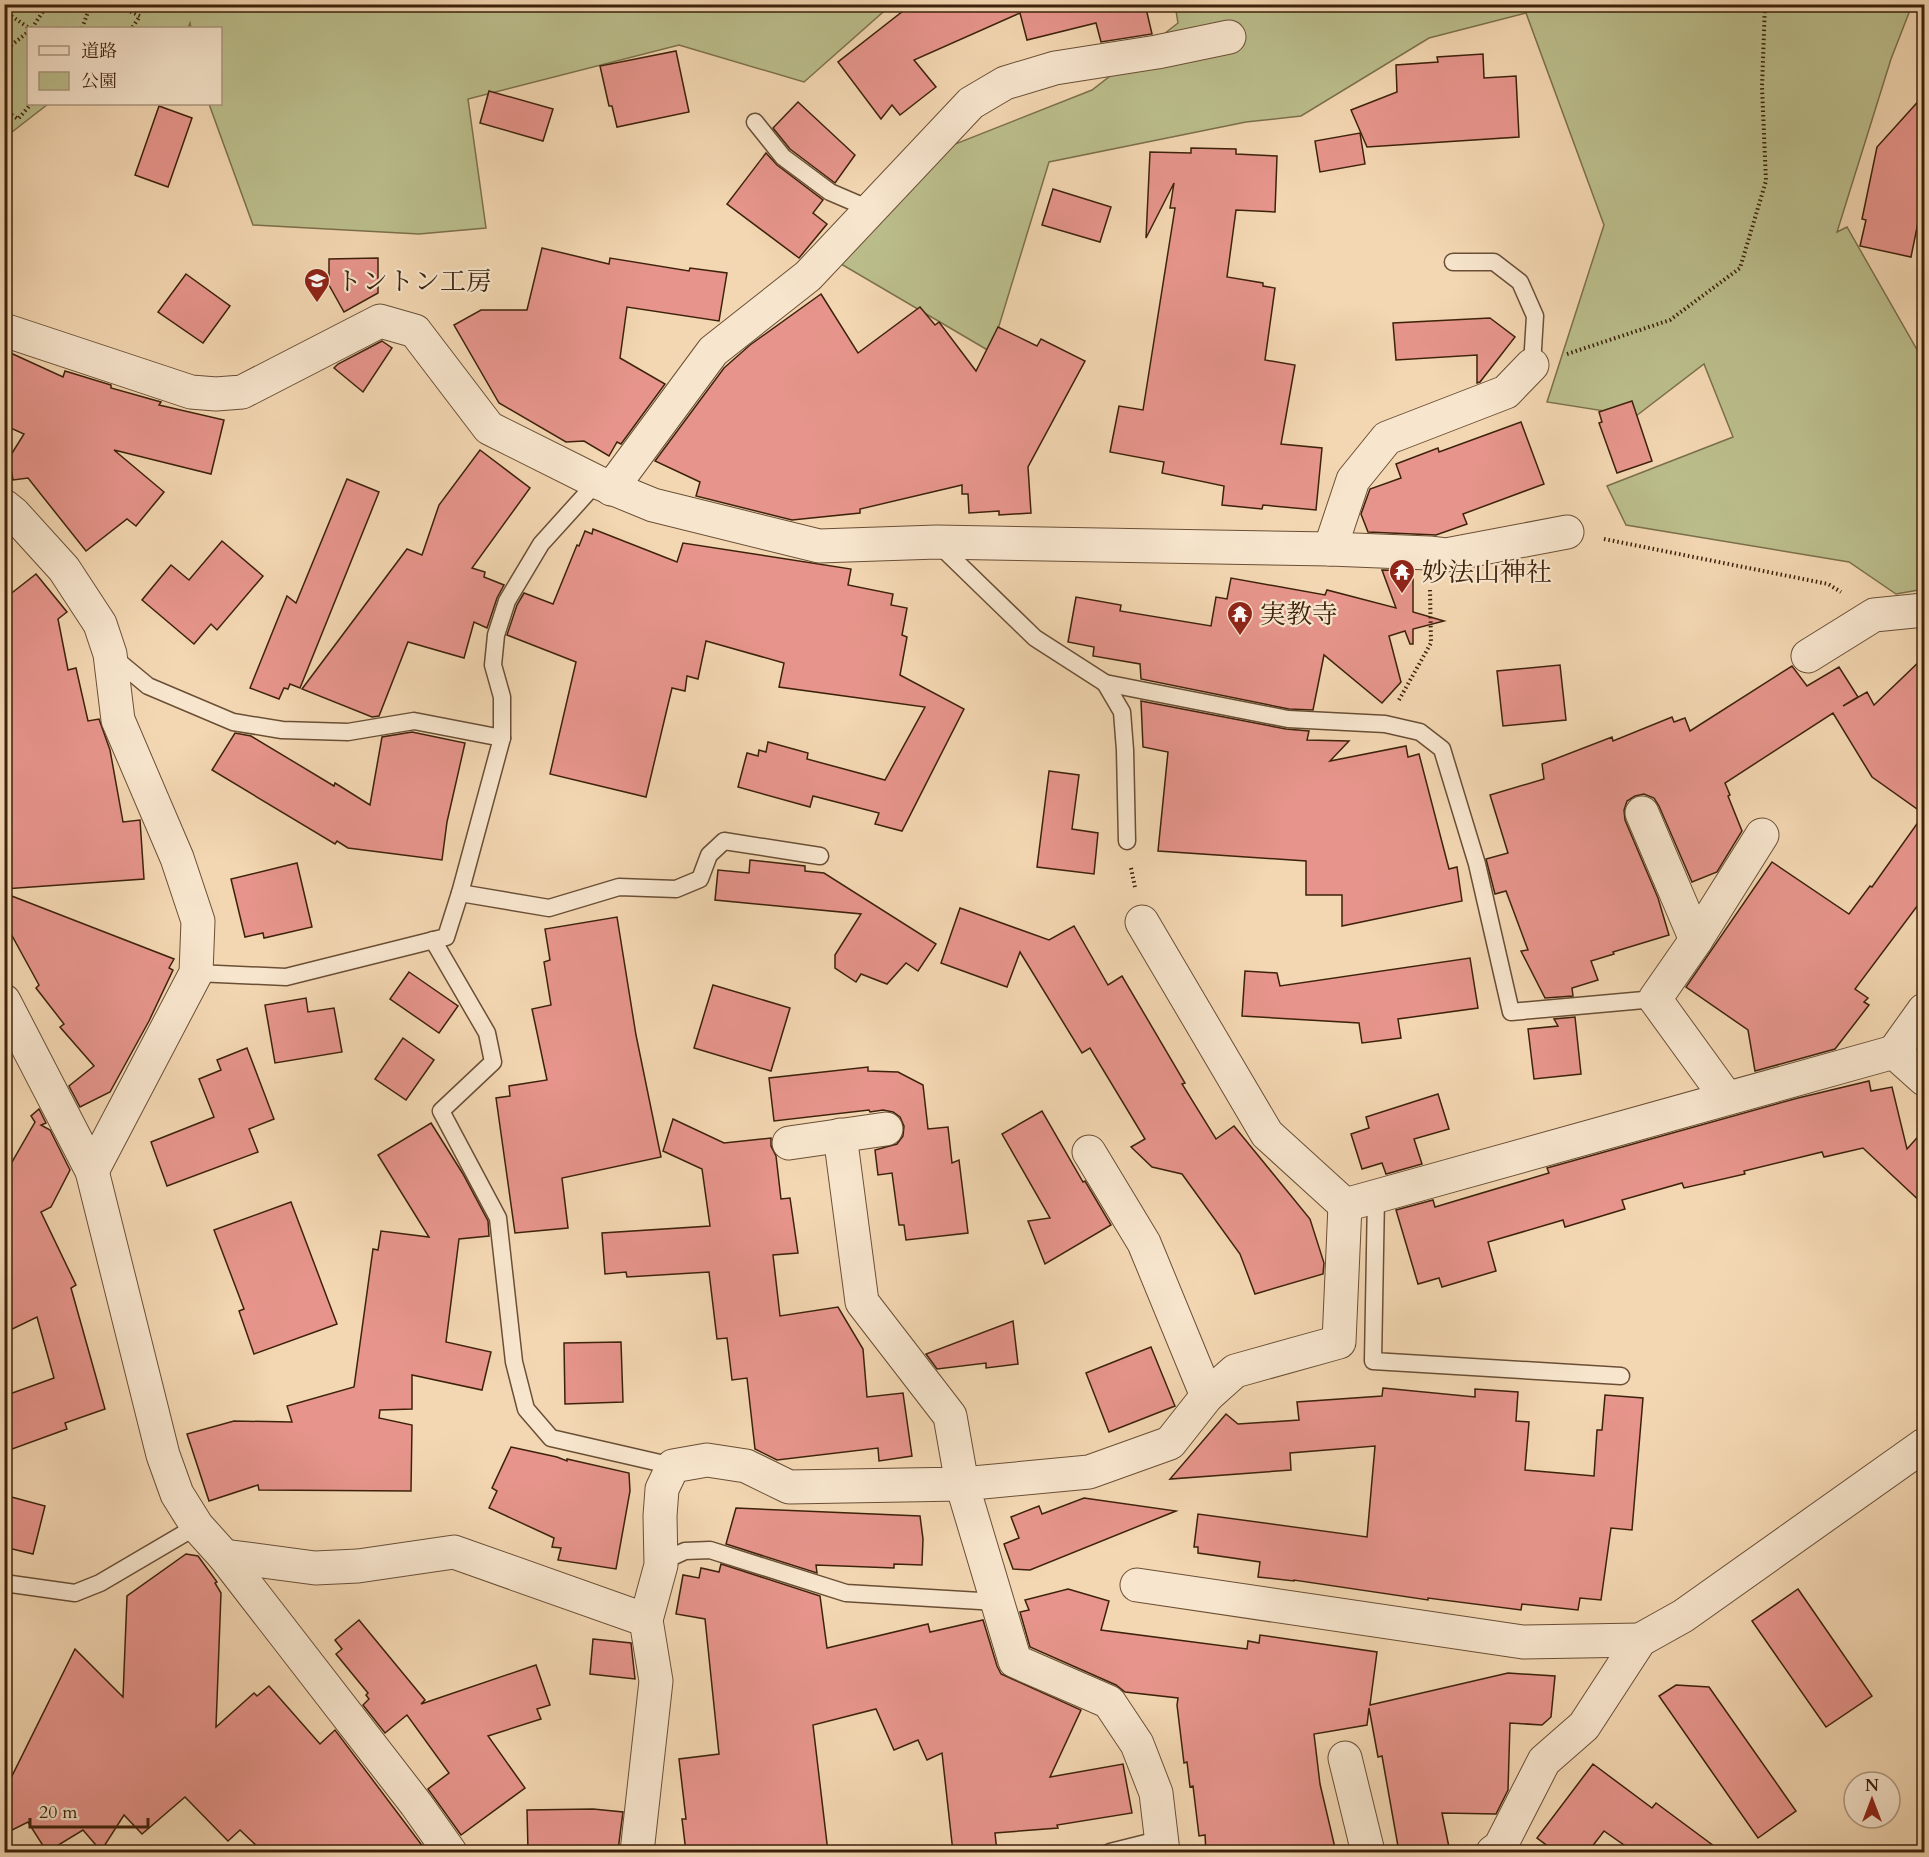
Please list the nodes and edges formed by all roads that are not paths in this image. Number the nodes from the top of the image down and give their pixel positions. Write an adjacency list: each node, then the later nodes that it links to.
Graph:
1 (1230, 37): 3 (street)
2 (755, 122): 3 (lane)
3 (872, 210): 7 (street)
4 (1453, 262): 6 (lane)
5 (4, 330): 7 (street)
6 (1532, 365): 11 (street)
7 (604, 486): 10 (street); 16 (lane)
8 (4, 506): 13 (street)
9 (1568, 532): 11 (street)
10 (937, 542): 11 (street); 15 (lane)
11 (1330, 549)
12 (1924, 610): 14 (street)
13 (110, 654): 16 (lane); 25 (street)
14 (1808, 656)
15 (1105, 683): 19 (lane); 26 (lane)
16 (502, 738): 21 (lane)
17 (1642, 813): 24 (street)
18 (1761, 836): 24 (street)
19 (1126, 841)
20 (820, 856): 21 (lane)
21 (460, 893): 23 (lane)
22 (1142, 922): 38 (street)
23 (433, 940): 25 (lane); 42 (lane)
24 (1696, 940): 26 (street)
25 (196, 973): 36 (street)
26 (1655, 999): 31 (street)
27 (4, 1001): 36 (street)
28 (1924, 1010): 29 (street)
29 (1894, 1052): 30 (street); 31 (street)
30 (1924, 1079)
31 (1726, 1097): 37 (street)
32 (886, 1129): 33 (street)
33 (840, 1135): 34 (street); 43 (street)
34 (789, 1143)
35 (1089, 1152): 40 (street)
36 (92, 1171): 44 (street)
37 (1376, 1196): 38 (street); 39 (lane)
38 (1345, 1205): 40 (street)
39 (1621, 1376)
40 (1207, 1396): 43 (street)
41 (1924, 1445): 51 (street)
42 (673, 1466): 43 (street); 46 (street)
43 (962, 1484): 49 (street)
44 (197, 1526): 45 (street); 47 (lane)
45 (224, 1556): 50 (street); 54 (street)
46 (661, 1562): 49 (lane); 50 (street)
47 (4, 1583)
48 (1137, 1585): 51 (street)
49 (997, 1602): 53 (street)
50 (646, 1620): 55 (street)
51 (1640, 1640): 58 (street)
52 (1345, 1758): 57 (street)
53 (1162, 1846): 56 (lane)
54 (450, 1852)
55 (638, 1852)
56 (1110, 1852)
57 (1368, 1852)
58 (1493, 1852)

